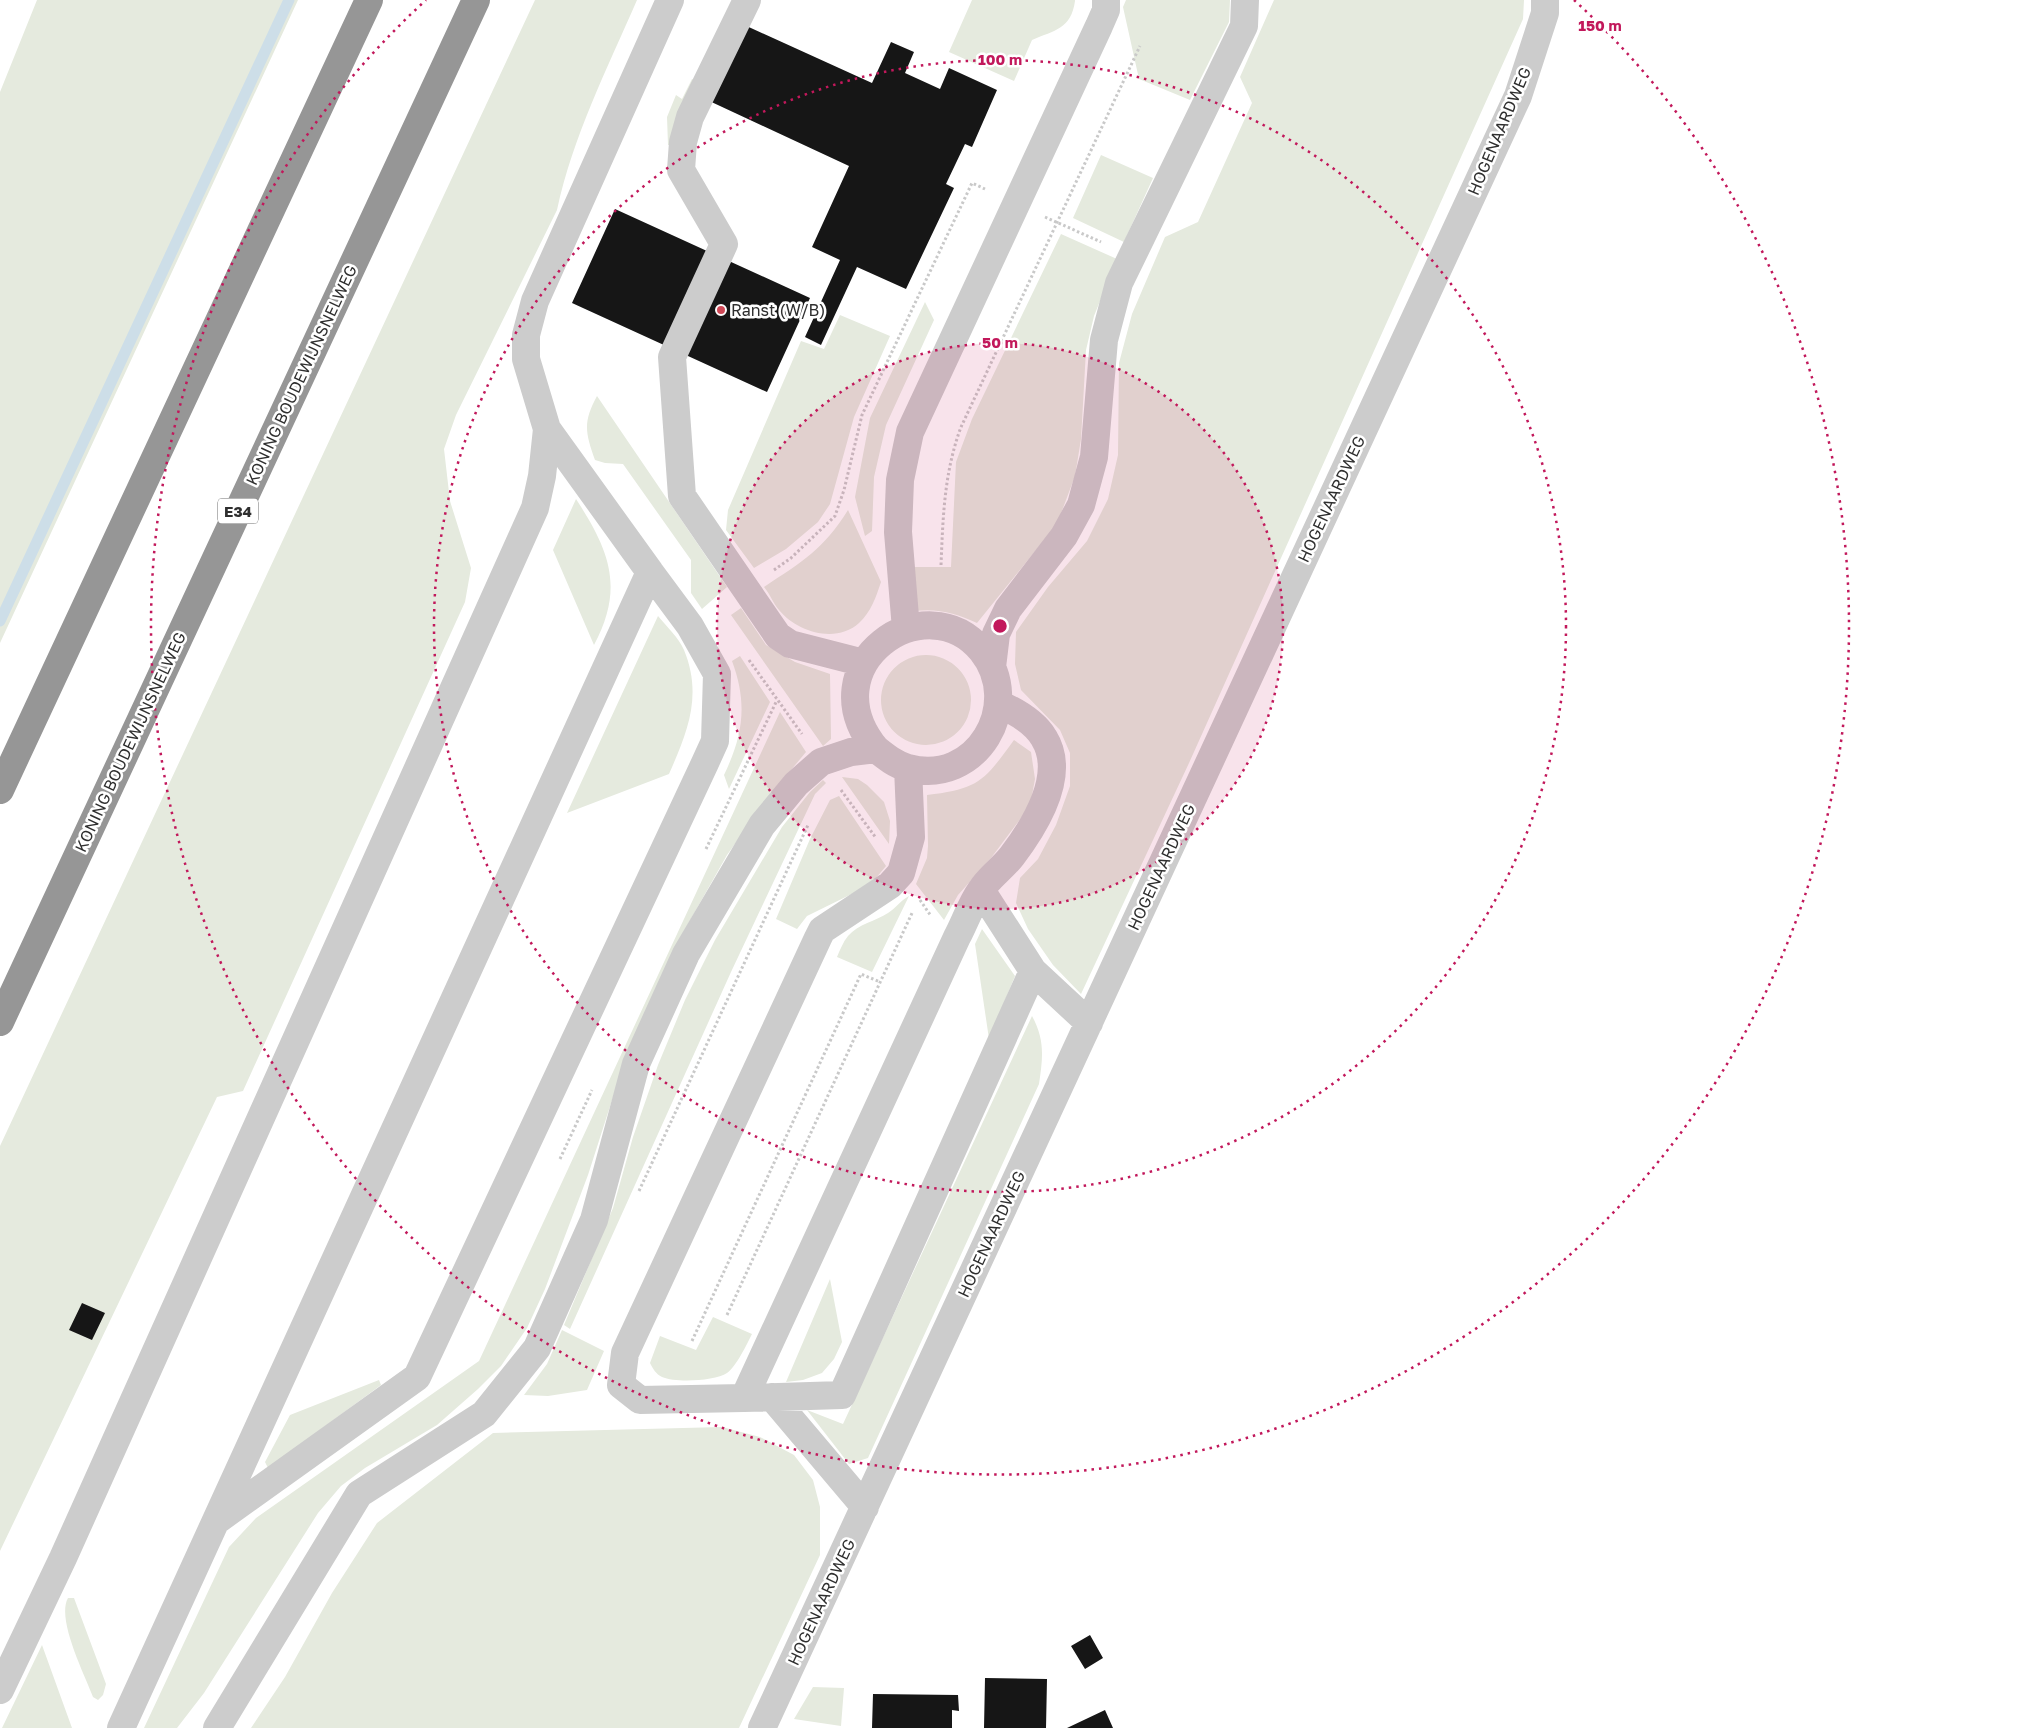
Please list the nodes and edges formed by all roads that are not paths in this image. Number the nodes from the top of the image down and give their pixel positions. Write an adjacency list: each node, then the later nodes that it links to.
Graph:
1 (369, 0): 16 (highway)
2 (476, 0): 19 (highway, KONING BOUDEWIJNSNELWEG / E34)
3 (670, 0): 8 (street)
4 (747, 0): 11 (street)
5 (1106, 0): 10 (street)
6 (1245, 0): 12 (street)
7 (1545, 0): 20 (street, HOGENAARDWEG)
8 (547, 429): 9 (street); 25 (street)
9 (650, 572): 24 (street); 24 (street)
10 (906, 629): 11 (street); 12 (street)
11 (864, 663): 14 (street)
12 (992, 667): 13 (street)
13 (999, 704): 15 (street); 17 (street)
14 (876, 749): 15 (street); 27 (street)
15 (908, 768): 22 (street)
16 (0, 790)
17 (981, 890): 18 (street); 22 (street)
18 (1033, 971): 20 (street); 21 (street)
19 (0, 1022)
20 (1088, 1023): 23 (street, HOGENAARDWEG)
21 (772, 1397): 22 (street); 23 (street)
22 (744, 1398)
23 (865, 1507): 28 (street, HOGENAARDWEG)
24 (215, 1522): 26 (street)
25 (0, 1690)
26 (121, 1728)
27 (217, 1728)
28 (762, 1728)

